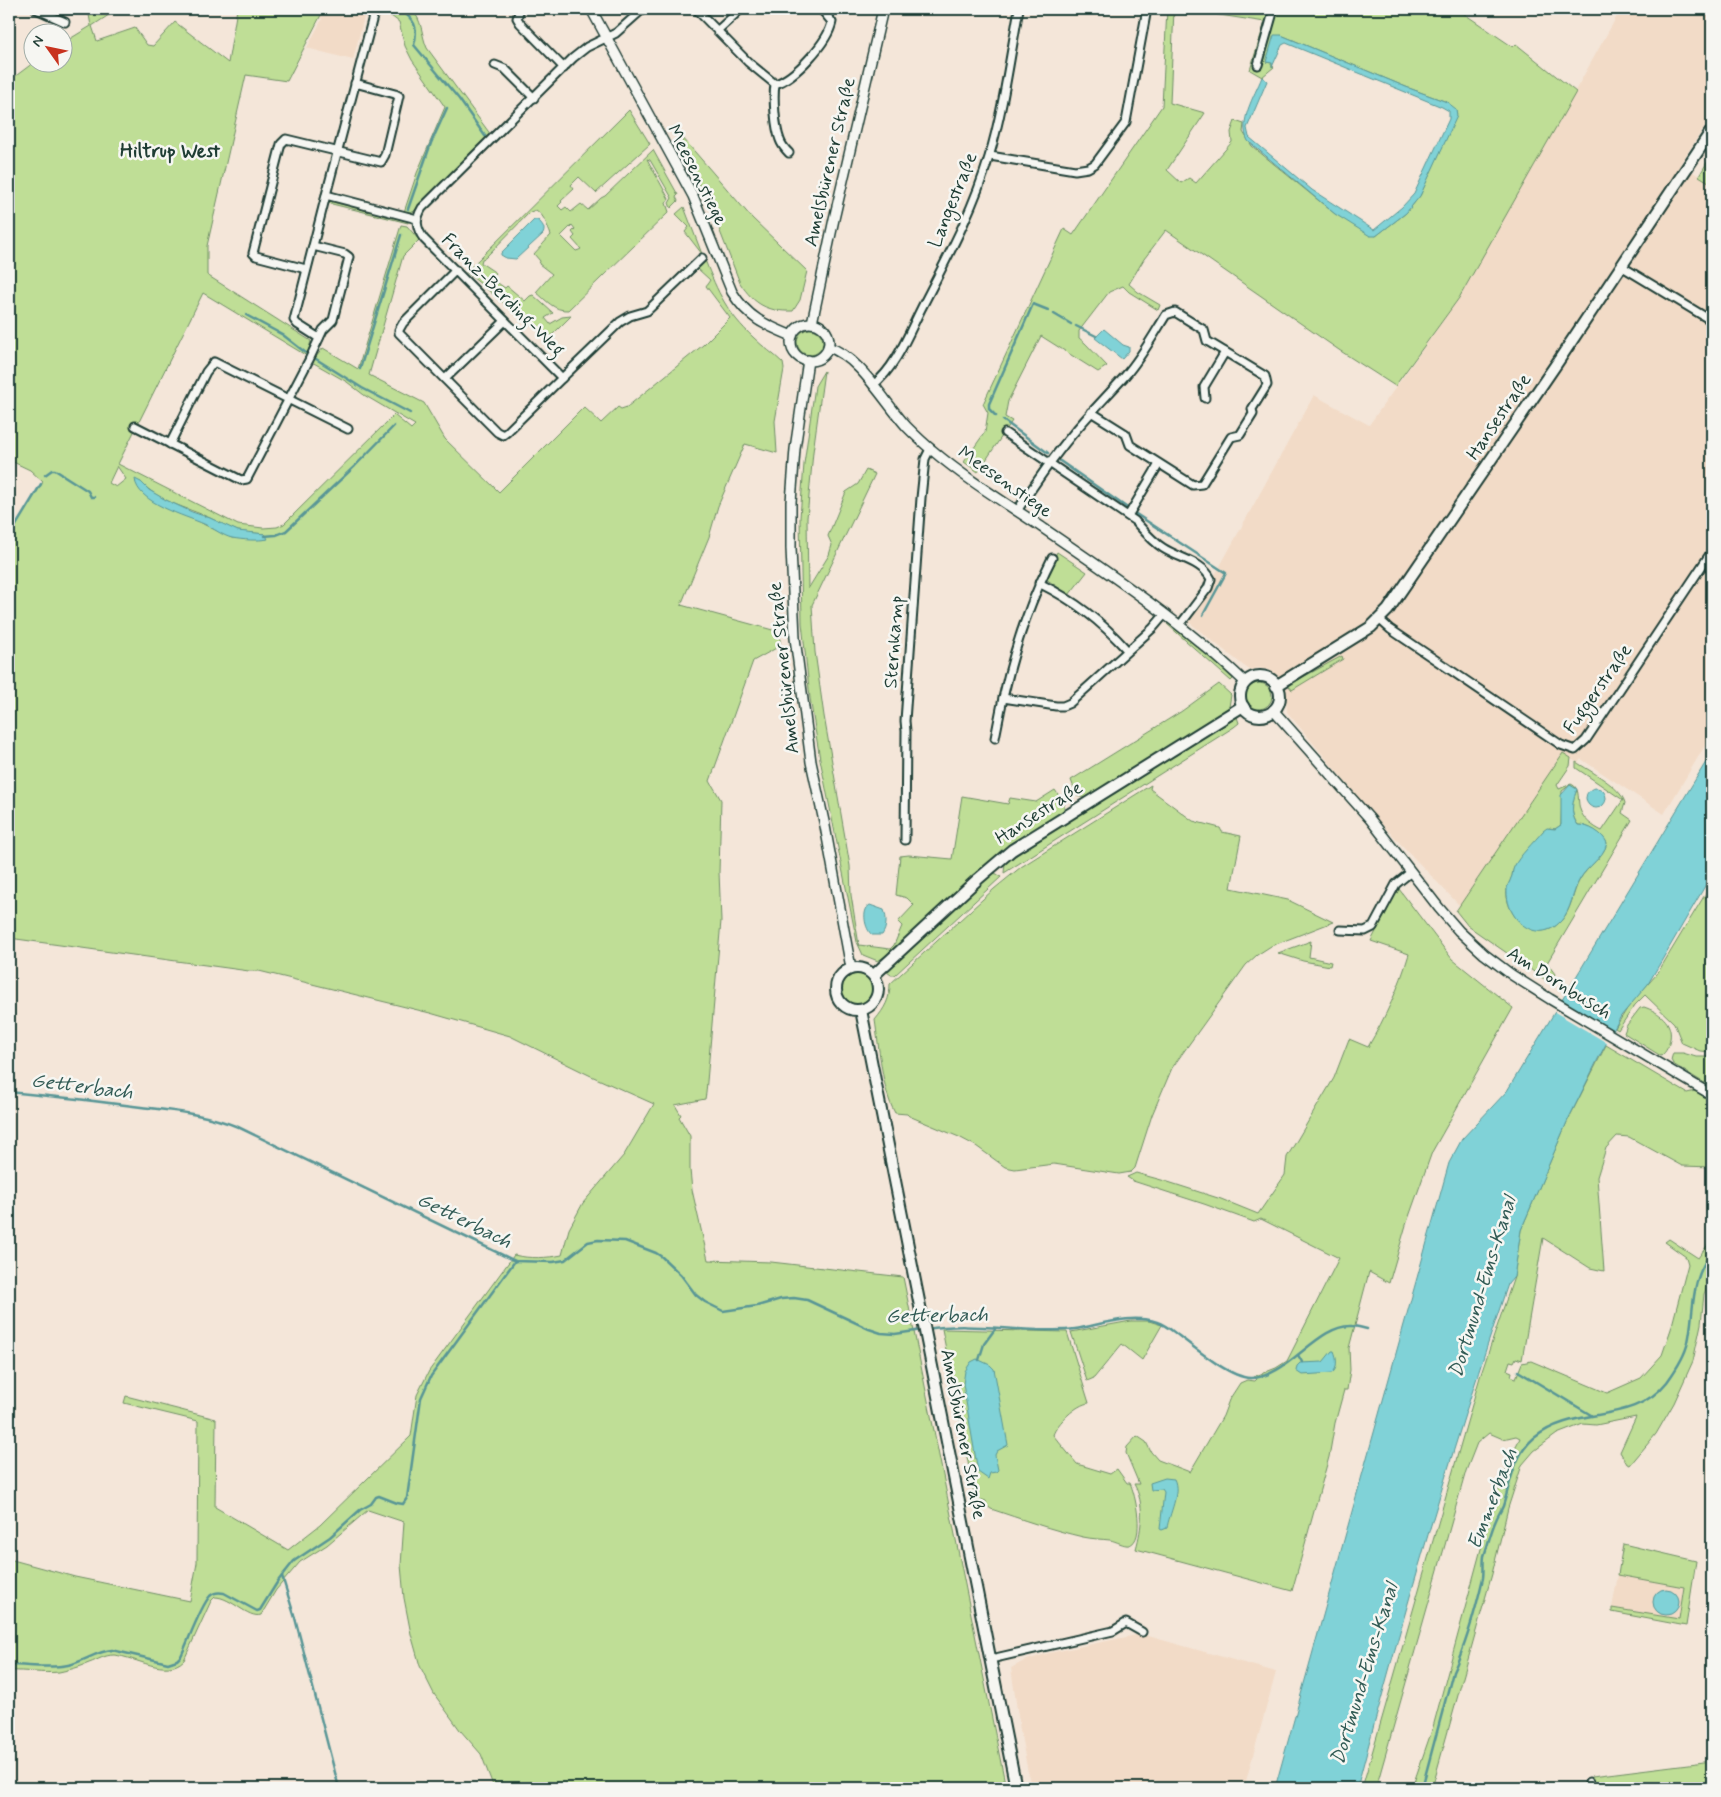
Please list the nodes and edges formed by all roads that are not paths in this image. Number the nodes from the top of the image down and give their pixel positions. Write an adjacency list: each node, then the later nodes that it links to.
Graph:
1 (36, 9): 13 (street)
2 (375, 9): 19 (street)
3 (591, 9): 15 (street, Meesenstiege)
4 (643, 9): 15 (street)
5 (696, 9): 14 (street)
6 (741, 9): 14 (street)
7 (821, 9): 20 (street)
8 (883, 9): 35 (street, Amelsbürener Straße)
9 (1019, 9): 25 (street, Langestraße)
10 (1147, 9): 25 (street)
11 (1274, 9): 17 (street)
12 (519, 11): 18 (street)
13 (65, 22)
14 (718, 30): 20 (street)
15 (606, 38): 18 (street); 36 (street, Meesenstiege)
16 (495, 65): 21 (street)
17 (1258, 65)
18 (564, 68): 21 (street)
19 (355, 83): 23 (street); 23 (street)
20 (775, 84): 24 (street)
21 (534, 98): 27 (street)
22 (1712, 130): 30 (main road, Hansestraße)
23 (337, 152): 26 (street); 31 (street)
24 (789, 153)
25 (990, 156): 43 (street, Langestraße)
26 (326, 195): 27 (street); 28 (street)
27 (417, 219): 32 (street, Franz-Berding-Weg)
28 (313, 246): 31 (street); 37 (street)
29 (702, 258): 41 (street, Franz-Berding-Weg)
30 (1622, 266): 34 (street); 60 (main road, Hansestraße)
31 (306, 269): 37 (street)
32 (456, 270): 33 (street, Franz-Berding-Weg); 42 (street)
33 (505, 321): 41 (street, Franz-Berding-Weg); 42 (street)
34 (1712, 321)
35 (812, 323): 36 (street); 38 (street)
36 (792, 336): 40 (street)
37 (319, 338): 45 (street)
38 (828, 348): 40 (street); 43 (street, Meesenstiege)
39 (1225, 352): 44 (street); 46 (street); 53 (street)
40 (808, 360): 72 (street, Amelsbürener Straße)
41 (562, 378): 42 (street)
42 (445, 379)
43 (873, 385): 51 (street, Meesenstiege)
44 (1205, 398)
45 (289, 399): 48 (street); 50 (street); 50 (street)
46 (1091, 412): 52 (street); 53 (street)
47 (134, 426): 50 (street)
48 (348, 429)
49 (1005, 433): 52 (street)
50 (170, 444)
51 (930, 448): 54 (street, Meesenstiege); 69 (street, Sternkamp)
52 (1049, 464): 54 (street); 55 (street)
53 (1159, 464): 55 (street)
54 (1017, 511): 59 (street, Meesenstiege)
55 (1128, 516): 61 (street)
56 (1712, 551): 60 (street, Fuggerstraße)
57 (1052, 558): 58 (street)
58 (1040, 583): 62 (street); 65 (street)
59 (1165, 614): 61 (street, Meesenstiege); 62 (street)
60 (1380, 620): 64 (main road, Hansestraße)
61 (1180, 625): 63 (street, Meesenstiege)
62 (1127, 650): 65 (street)
63 (1245, 682): 64 (main road); 66 (main road)
64 (1276, 686): 67 (main road)
65 (1002, 698): 68 (street)
66 (1243, 706): 67 (main road); 73 (main road, Hansestraße)
67 (1274, 710): 70 (street, Am Dornbusch)
68 (995, 738)
69 (905, 840)
70 (1411, 872): 71 (street); 75 (street, Am Dornbusch)
71 (1340, 930)
72 (851, 968): 73 (main road); 74 (main road)
73 (874, 975): 74 (main road)
74 (862, 1010): 77 (main road, Amelsbürener Straße)
75 (1712, 1095)
76 (1142, 1632): 77 (street)
77 (991, 1659): 78 (main road, Amelsbürener Straße)
78 (1016, 1788)

